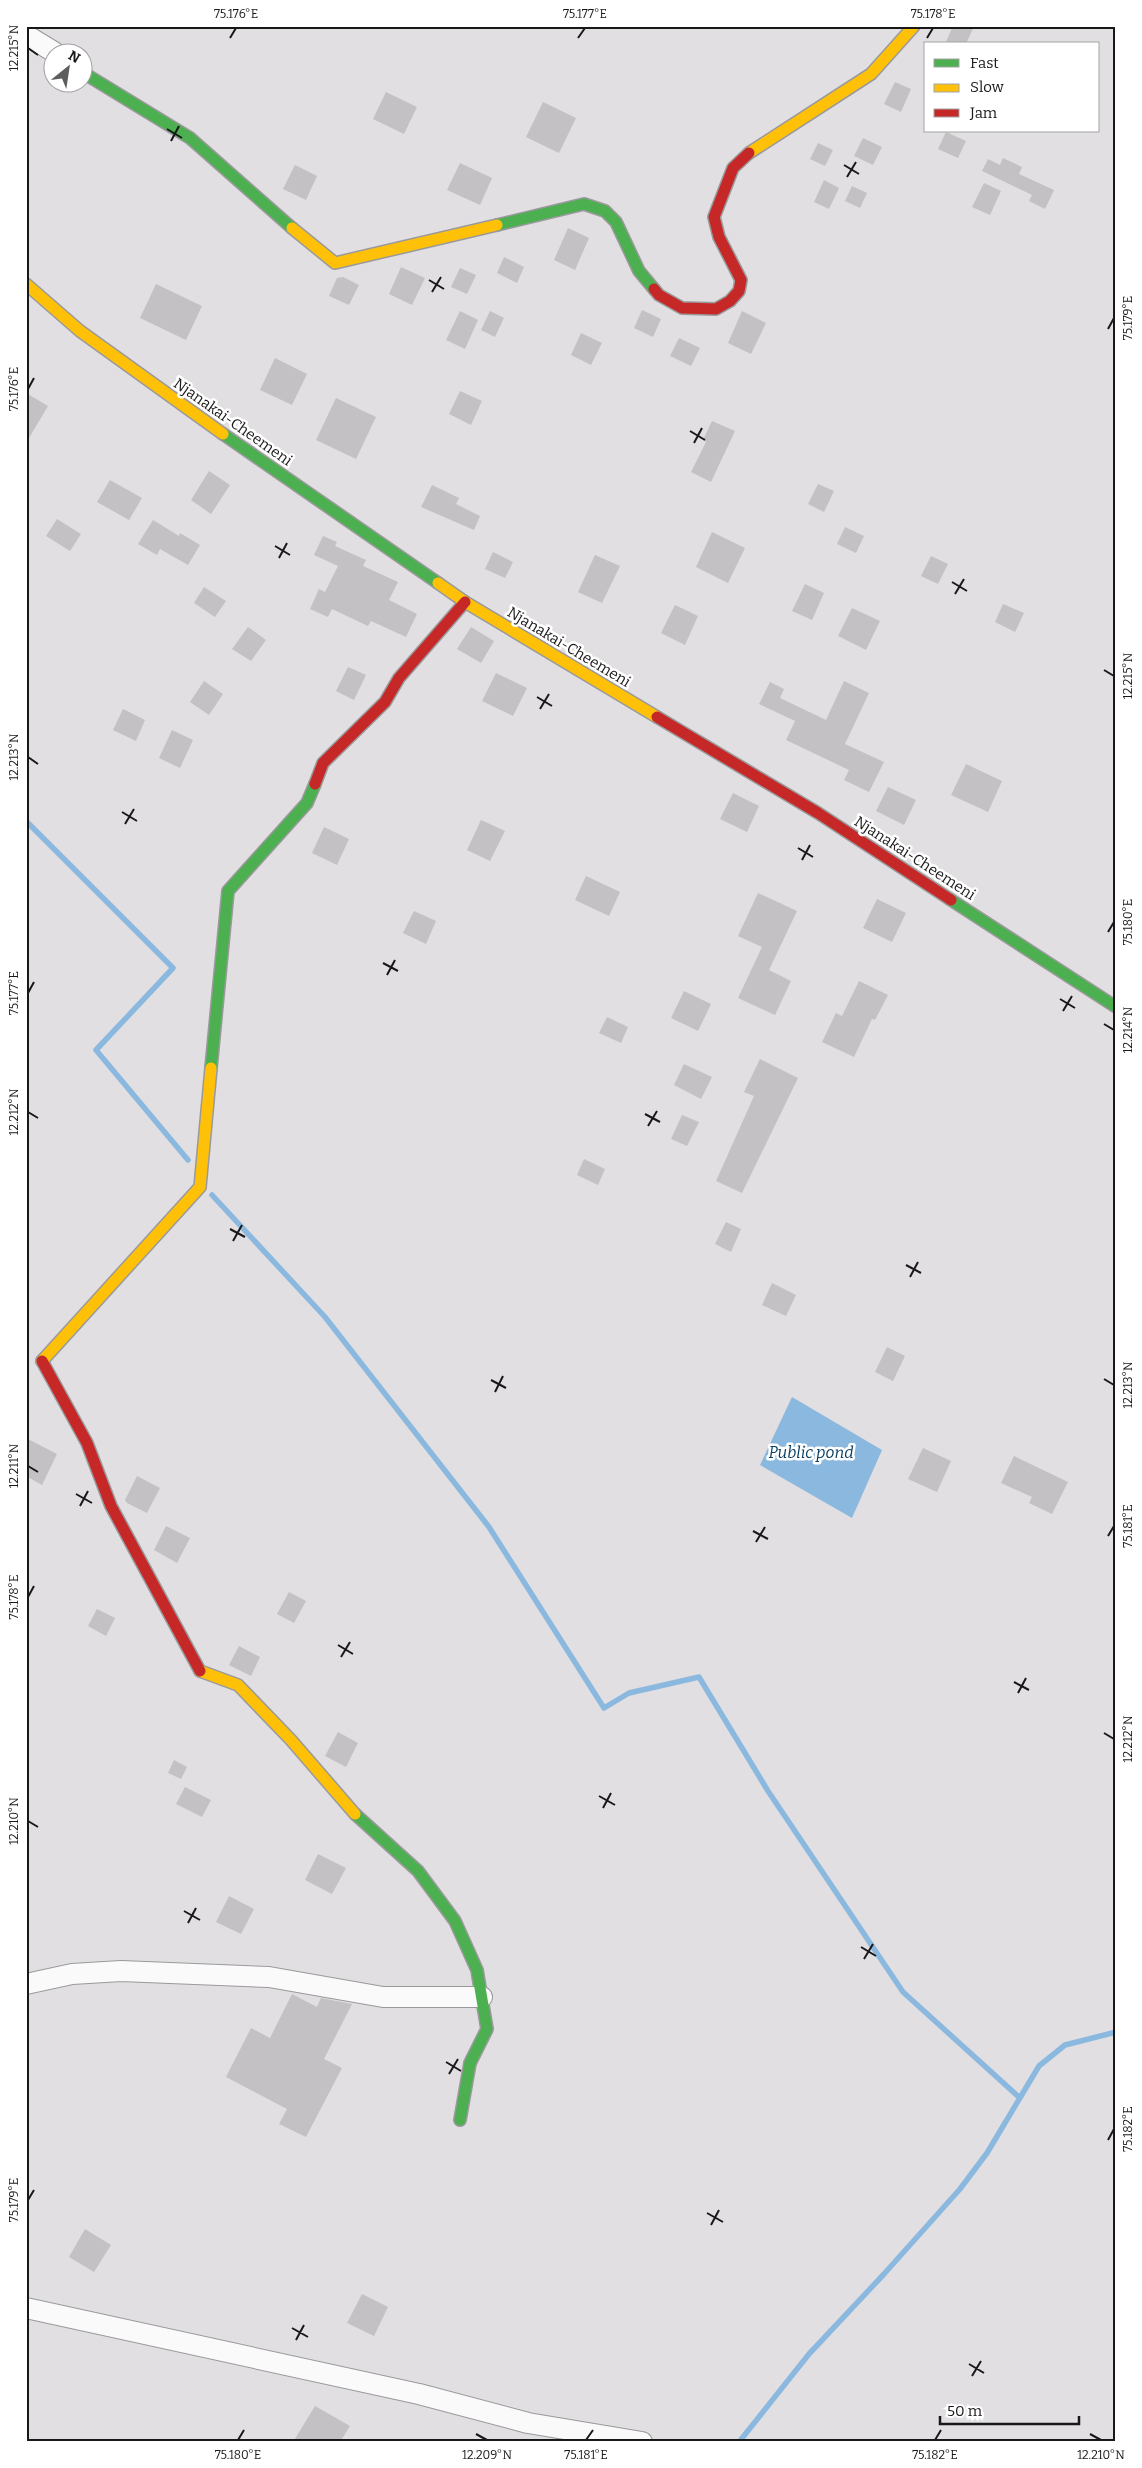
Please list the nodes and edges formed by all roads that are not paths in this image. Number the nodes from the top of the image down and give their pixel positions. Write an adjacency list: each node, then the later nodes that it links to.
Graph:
1 (914, 26): 4 (street)
2 (26, 36): 3 (street)
3 (42, 45)
4 (92, 78)
5 (26, 284): 6 (street, Njanakai-Cheemeni)
6 (465, 602): 7 (street, Njanakai-Cheemeni); 9 (street)
7 (1116, 1007)
8 (26, 1984): 9 (street)
9 (482, 1997): 10 (street)
10 (460, 2120)
11 (26, 2308): 12 (street)
12 (642, 2442)

